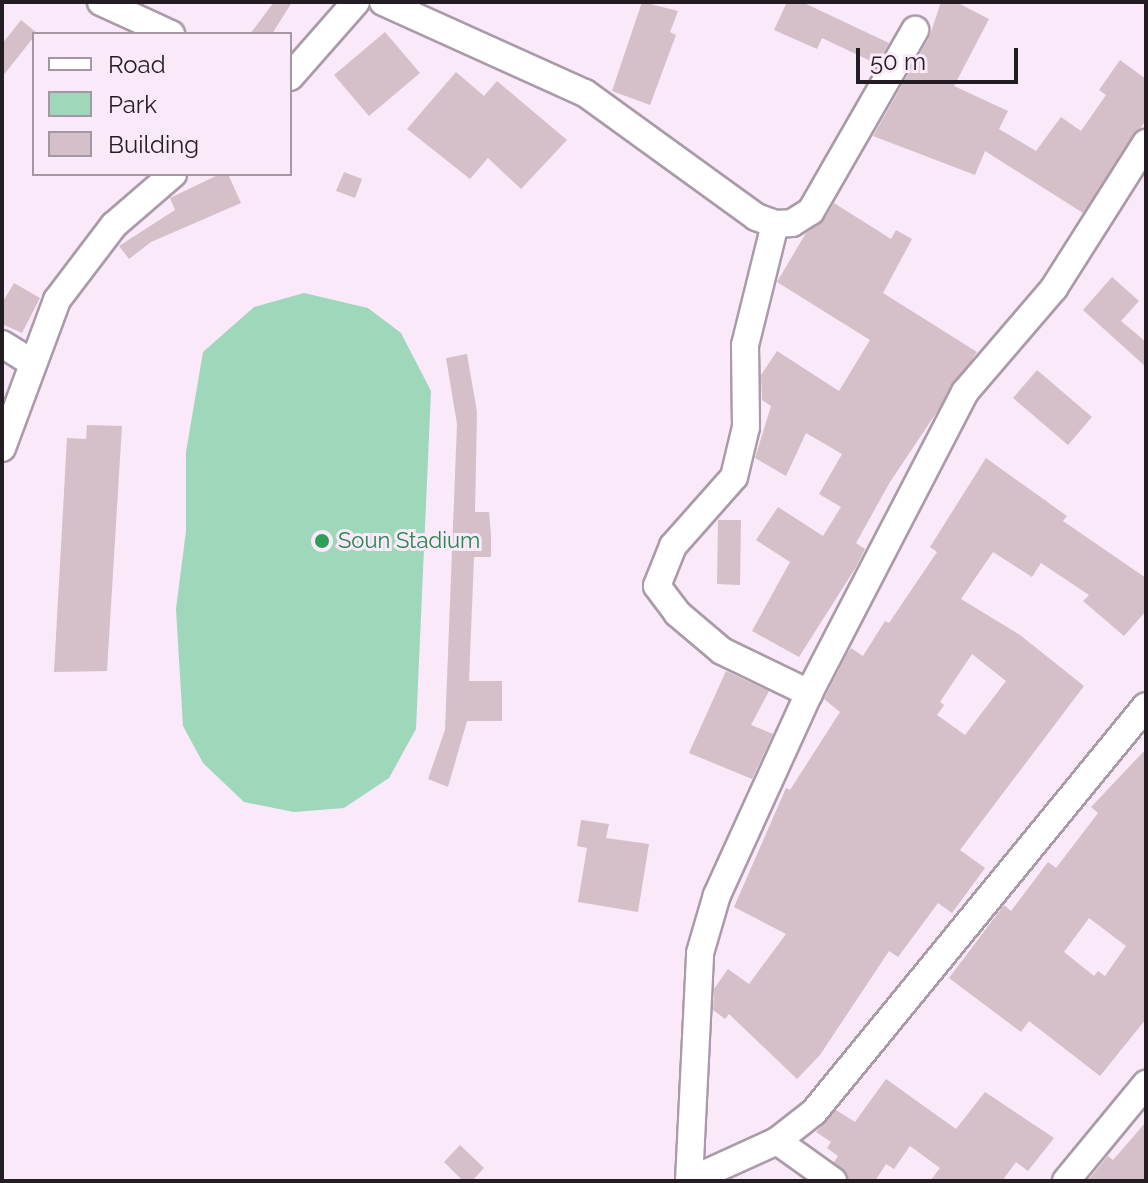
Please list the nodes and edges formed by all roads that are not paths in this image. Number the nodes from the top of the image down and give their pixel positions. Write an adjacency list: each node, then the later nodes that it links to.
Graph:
1 (101, 2): 5 (street)
2 (356, 2): 6 (street)
3 (383, 2): 9 (street)
4 (915, 30): 9 (street)
5 (167, 32)
6 (292, 75)
7 (1146, 143): 13 (street)
8 (171, 176): 11 (street)
9 (775, 224): 13 (street)
10 (2, 344): 11 (street)
11 (32, 363): 12 (street)
12 (2, 448)
13 (809, 693): 17 (street)
14 (1146, 706): 16 (street)
15 (1146, 1084): 19 (street)
16 (777, 1141): 17 (street); 18 (street)
17 (689, 1181)
18 (833, 1181)
19 (1066, 1181)

